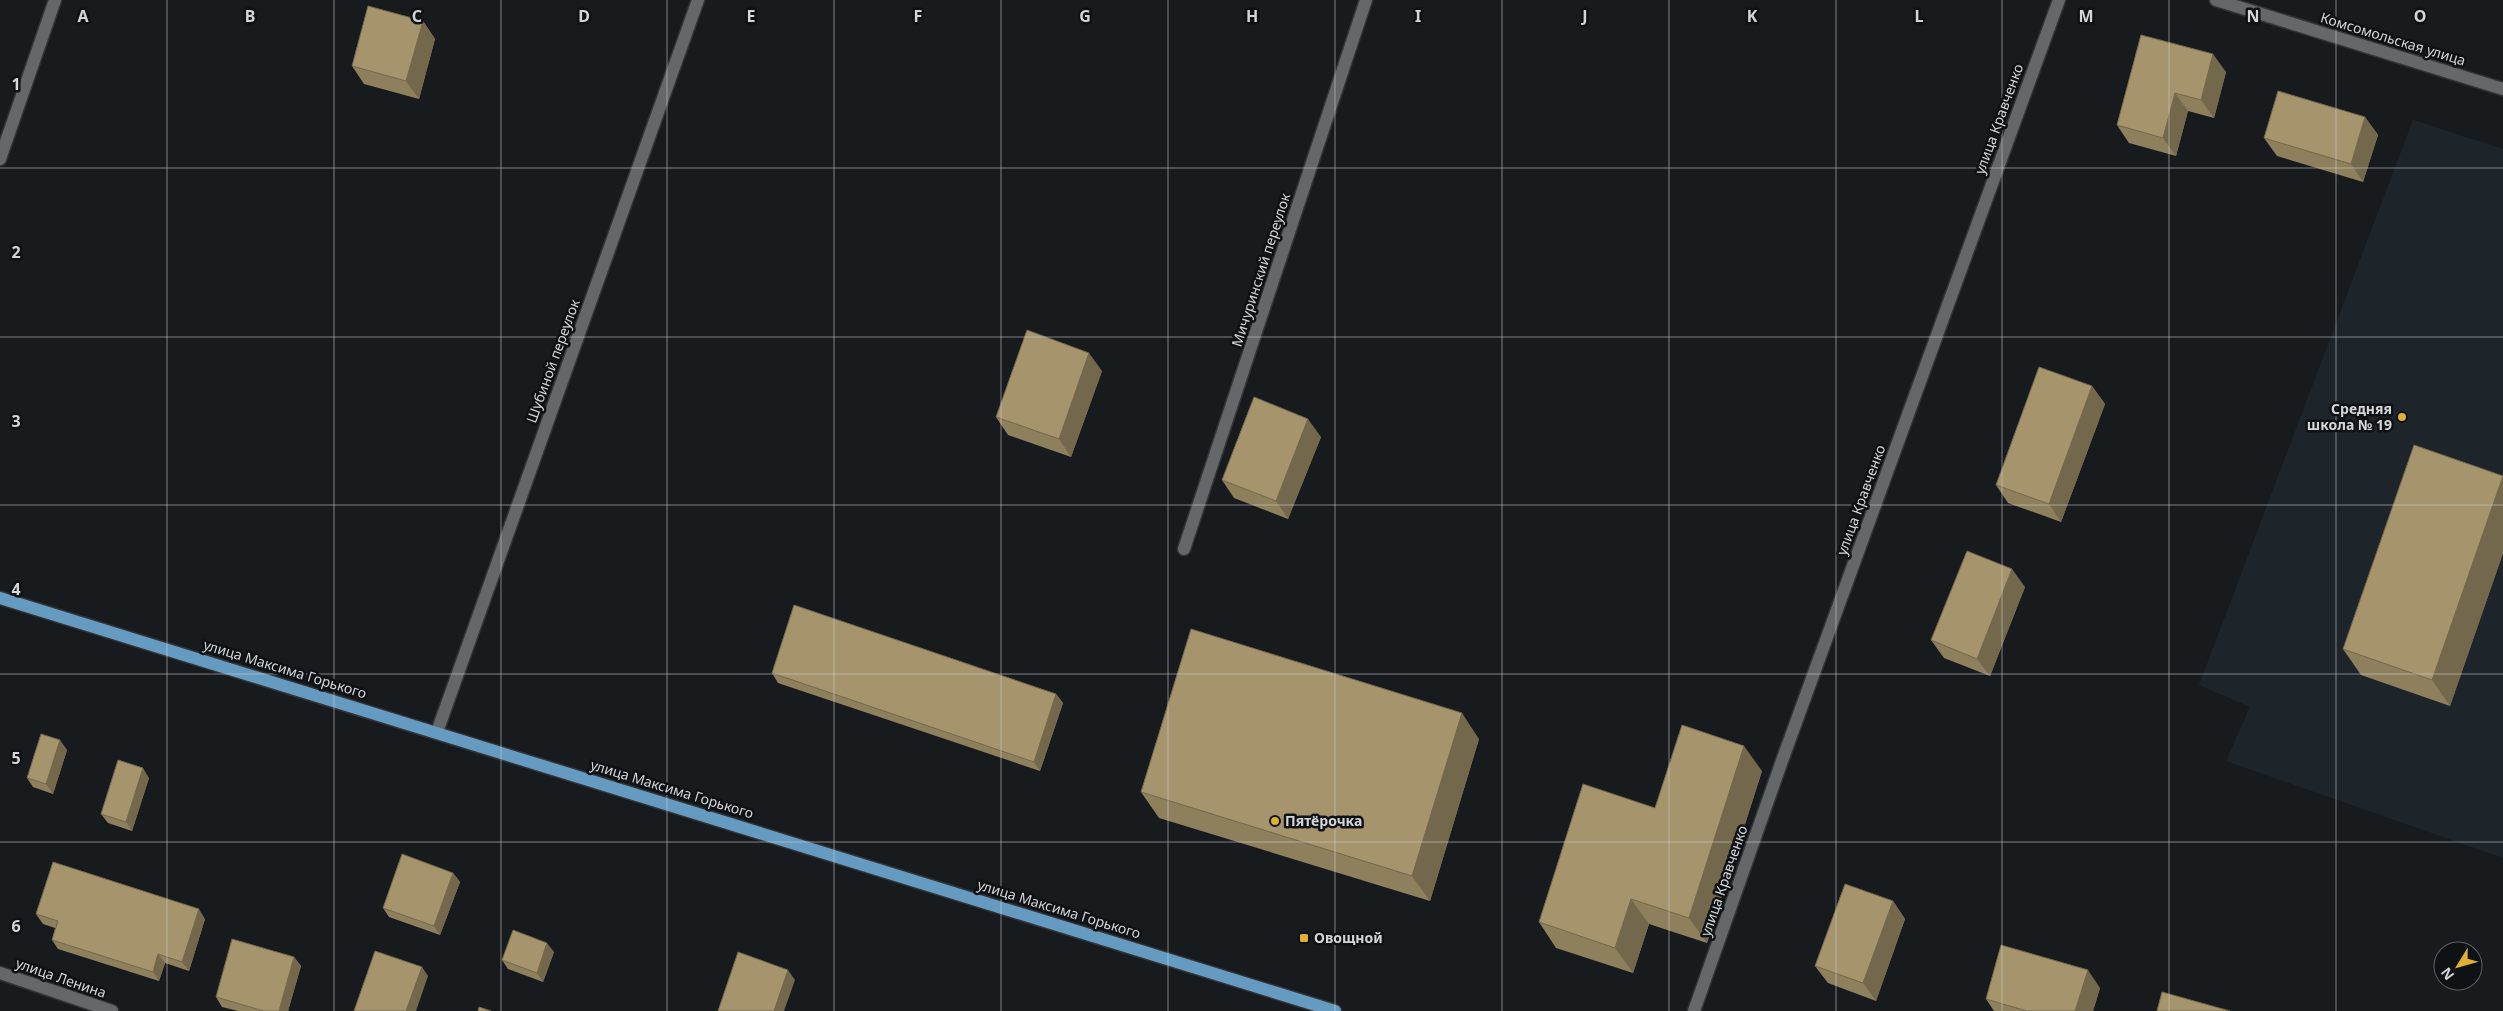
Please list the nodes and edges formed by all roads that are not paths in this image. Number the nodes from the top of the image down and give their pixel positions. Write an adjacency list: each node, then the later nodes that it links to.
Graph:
1 (56, 0): 7 (street)
2 (698, 0): 10 (street, Шубиной переулок)
3 (1366, 0): 8 (street, Мичуринский переулок)
4 (2059, 0): 15 (street, улица Кравченко)
5 (2216, 0): 6 (street, Комсомольская улица)
6 (2503, 89)
7 (0, 159)
8 (1184, 549)
9 (0, 598): 10 (main road, улица Максима Горького)
10 (437, 732): 14 (main road, улица Максима Горького)
11 (0, 974): 12 (street, улица Ленина)
12 (86, 1007): 13 (street, улица Ленина)
13 (112, 1011)
14 (1335, 1011)
15 (1694, 1011)

